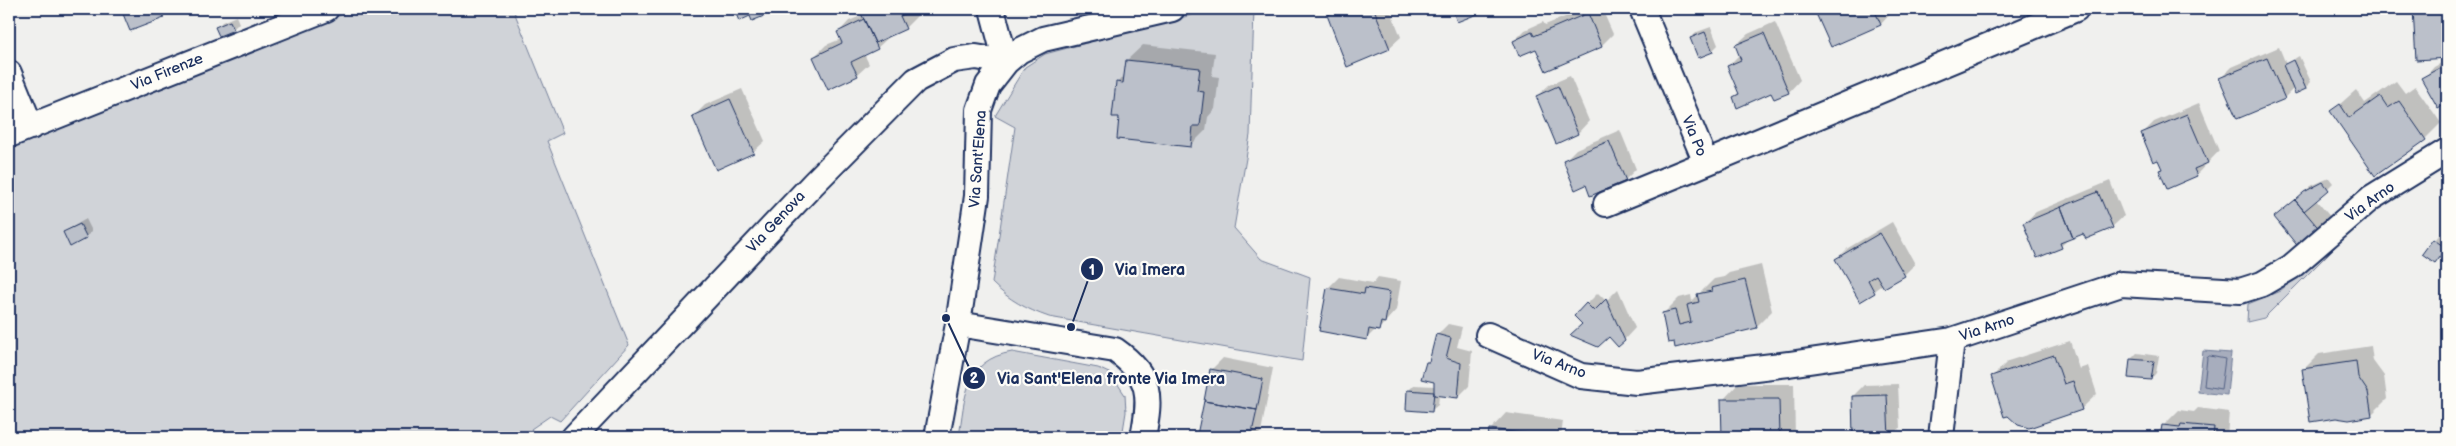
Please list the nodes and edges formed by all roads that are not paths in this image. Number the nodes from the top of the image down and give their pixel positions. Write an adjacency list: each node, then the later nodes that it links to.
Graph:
1 (326, 9): 8 (street, Via Firenze)
2 (992, 9): 6 (street)
3 (1172, 9): 6 (street, Via Sant'Elena)
4 (1642, 9): 11 (street, Via Po)
5 (2076, 9): 11 (street)
6 (1006, 62): 13 (street, Via Sant'Elena); 16 (street, Via Genova)
7 (9, 73): 8 (street)
8 (31, 127): 9 (street, Via Firenze)
9 (9, 136)
10 (2447, 151): 15 (street, Via Arno)
11 (1706, 163): 12 (street, Via Po)
12 (1606, 204)
13 (958, 324): 17 (street, Via Sant'Elena); 18 (street)
14 (1488, 335): 15 (street, Via Arno)
15 (1952, 340): 19 (street)
16 (574, 437)
17 (937, 437)
18 (1143, 437)
19 (1941, 437)

